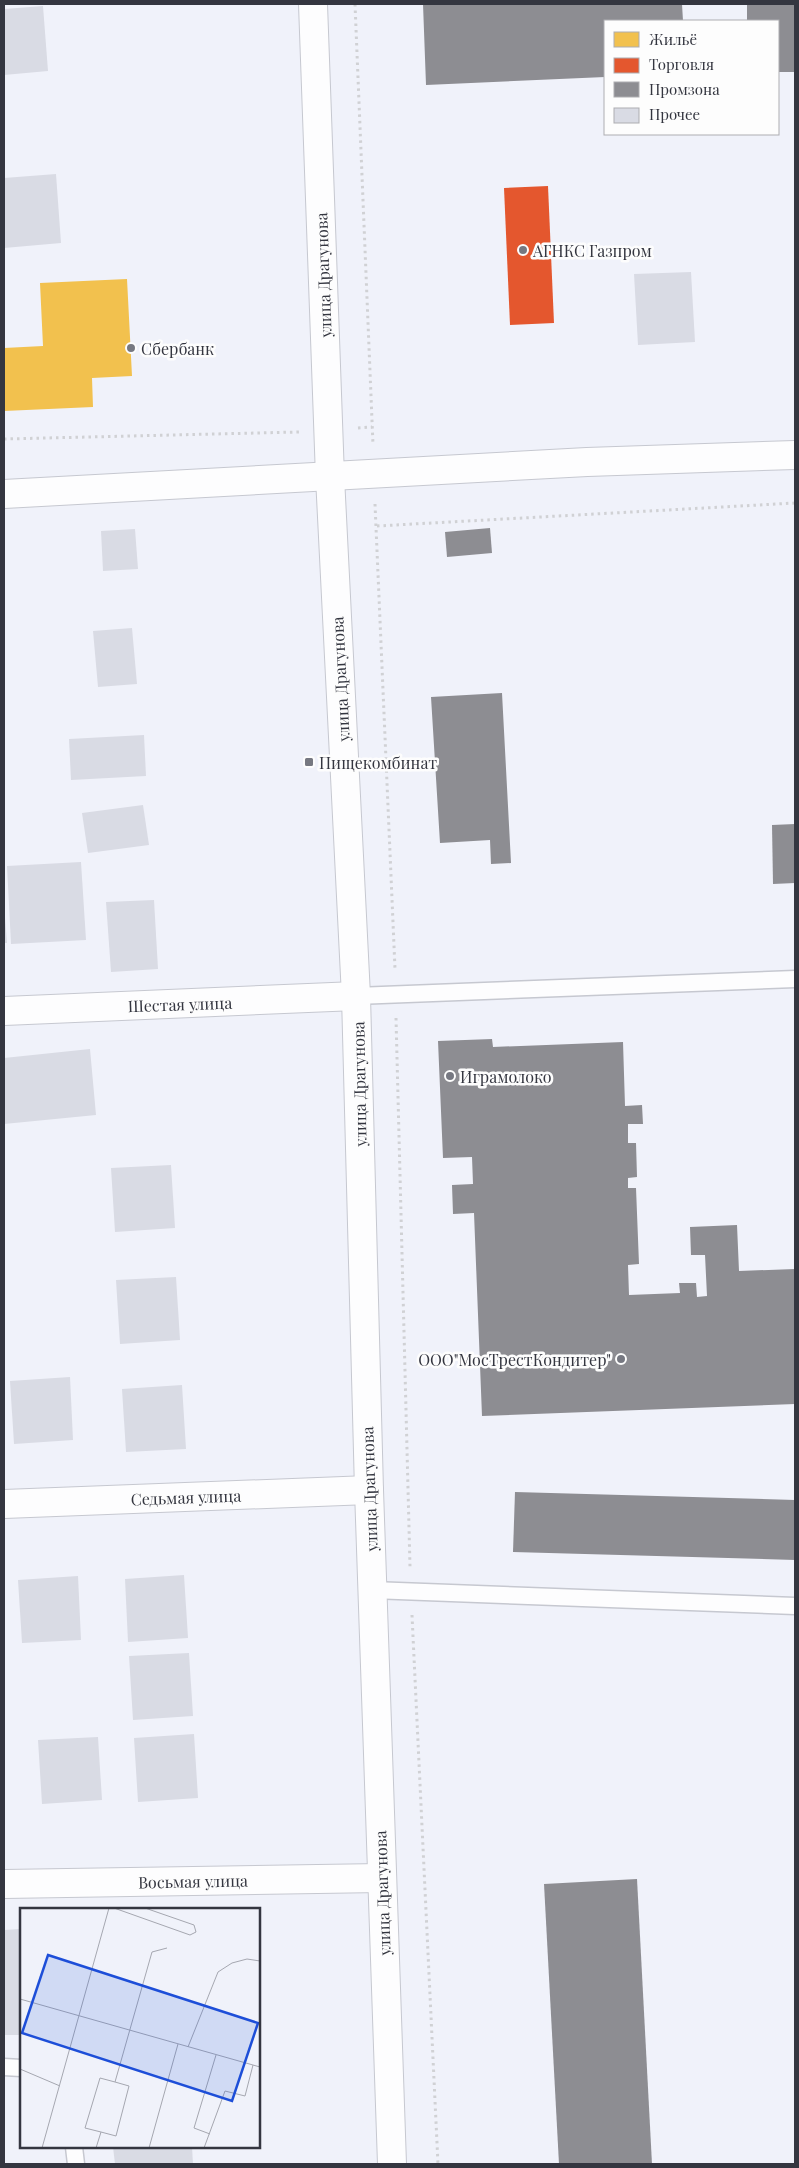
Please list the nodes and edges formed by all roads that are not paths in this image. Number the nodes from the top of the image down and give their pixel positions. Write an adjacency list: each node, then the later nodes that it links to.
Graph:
1 (312, 4): 3 (main road, улица Драгунова)
2 (795, 455): 3 (main road)
3 (330, 477): 4 (main road); 6 (main road, улица Драгунова)
4 (4, 494)
5 (795, 979): 6 (lane)
6 (356, 996): 7 (main road, Шестая улица); 8 (main road, улица Драгунова)
7 (4, 1011)
8 (369, 1490): 9 (main road, Седьмая улица); 10 (main road, улица Драгунова)
9 (4, 1504)
10 (372, 1590): 11 (lane); 12 (main road, улица Драгунова)
11 (795, 1606)
12 (381, 1878): 13 (main road, Восьмая улица); 18 (main road, улица Драгунова)
13 (4, 1884)
14 (4, 2067): 15 (lane)
15 (20, 2068)
16 (74, 2148): 17 (lane)
17 (76, 2164)
18 (392, 2164)

